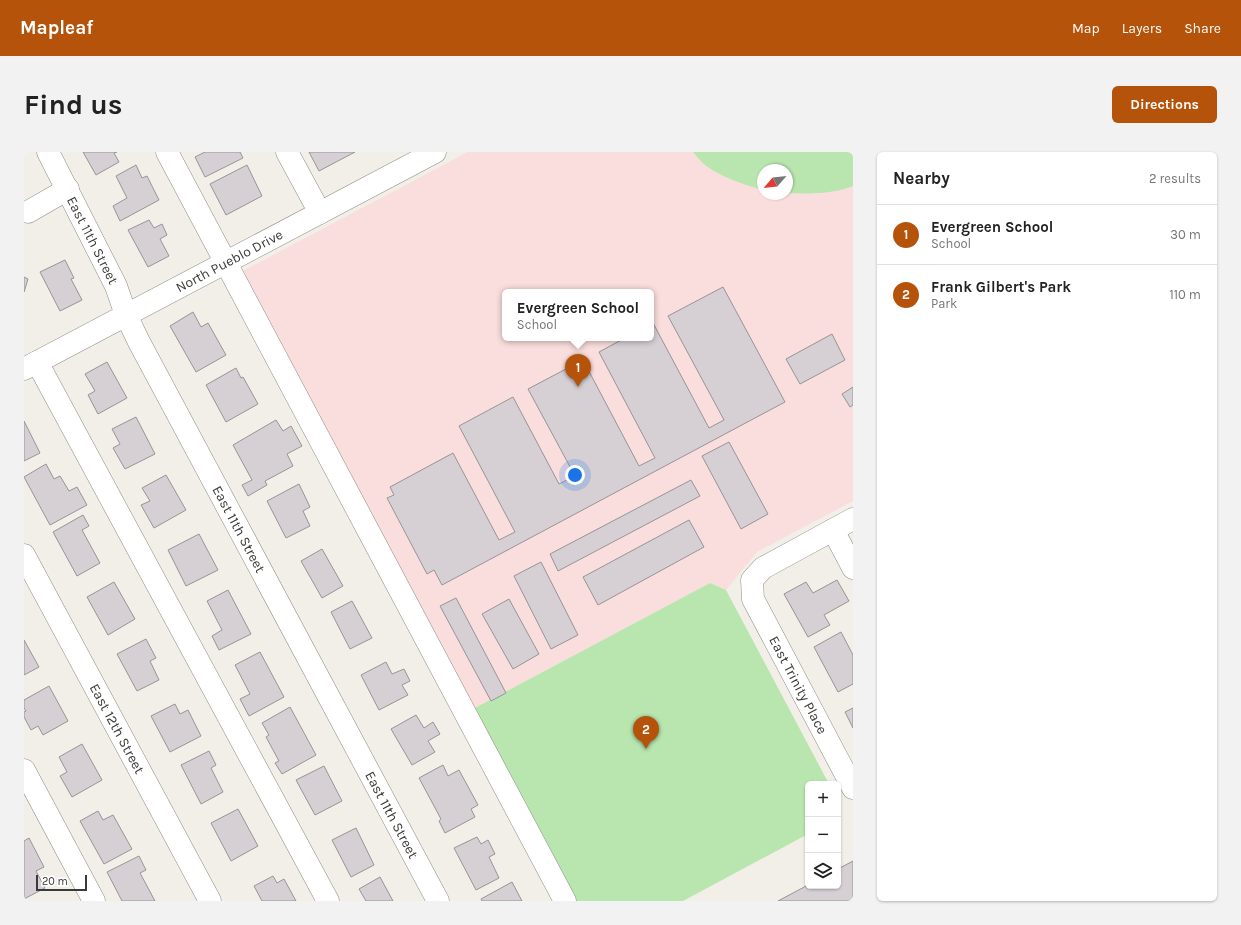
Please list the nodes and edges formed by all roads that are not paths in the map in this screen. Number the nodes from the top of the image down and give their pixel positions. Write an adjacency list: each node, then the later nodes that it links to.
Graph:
1 (48, 152): 5 (street, East 11th Street)
2 (167, 152): 8 (street)
3 (287, 152): 7 (street)
4 (435, 152): 7 (street, North Pueblo Drive)
5 (68, 189): 6 (street); 9 (street, East 11th Street)
6 (28, 212)
7 (320, 213): 8 (street, North Pueblo Drive)
8 (226, 263): 9 (street, North Pueblo Drive); 21 (street)
9 (126, 315): 10 (street, North Pueblo Drive); 20 (street, East 11th Street)
10 (31, 366): 19 (street)
11 (853, 519): 12 (street)
12 (833, 530): 14 (street); 16 (street, East Trinity Place)
13 (24, 555): 18 (street, East 12th Street)
14 (853, 568)
15 (24, 770): 17 (street)
16 (853, 788)
17 (94, 901)
18 (210, 901)
19 (328, 901)
20 (438, 901)
21 (565, 901)

